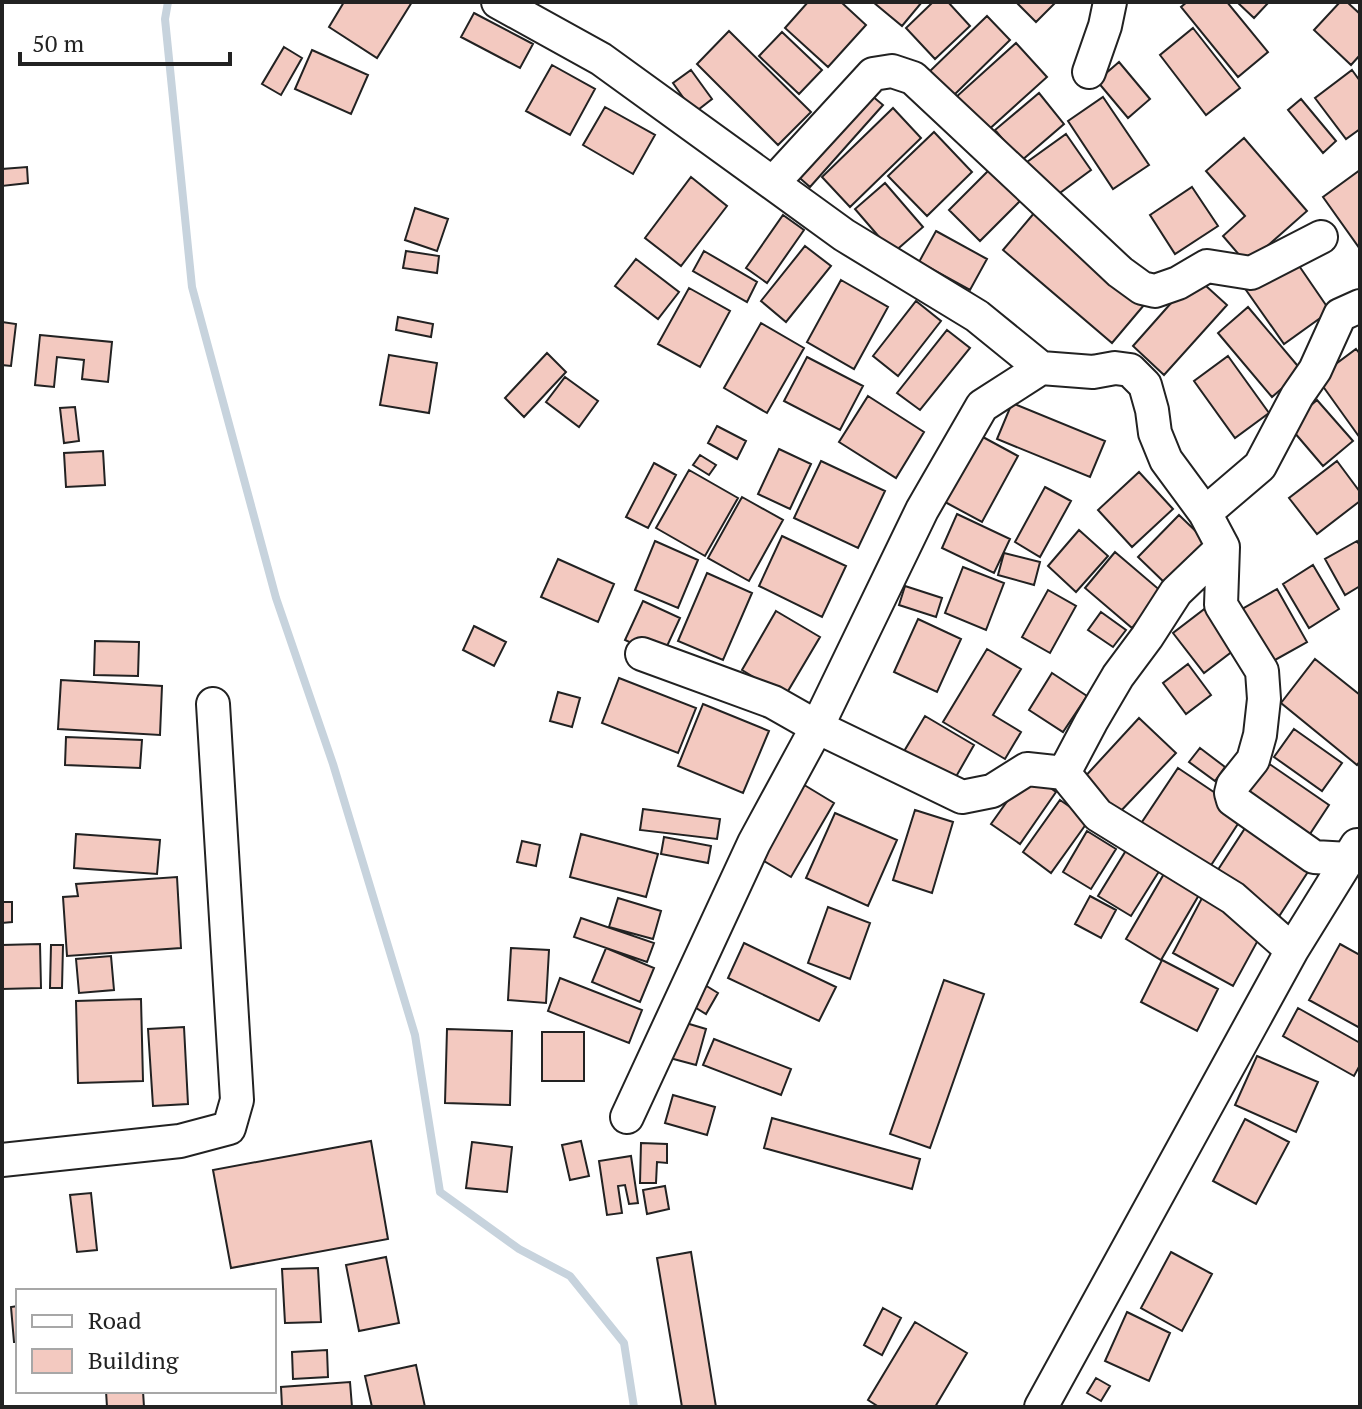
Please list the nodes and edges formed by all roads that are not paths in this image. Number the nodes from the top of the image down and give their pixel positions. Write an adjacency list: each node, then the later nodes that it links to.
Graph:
1 (498, 2): 4 (street)
2 (1110, 2): 3 (street)
3 (1089, 72)
4 (773, 183): 5 (street); 7 (street)
5 (1321, 237)
6 (1360, 306): 8 (street)
7 (1041, 368): 8 (street); 12 (street)
8 (1205, 513): 9 (street)
9 (1223, 547): 13 (street); 14 (street)
10 (642, 654): 12 (street)
11 (213, 704): 17 (street)
12 (817, 727): 13 (street); 16 (street)
13 (1064, 773): 15 (street)
14 (1354, 850): 15 (street)
15 (1292, 950): 18 (street)
16 (627, 1117)
17 (2, 1160)
18 (1041, 1407)

